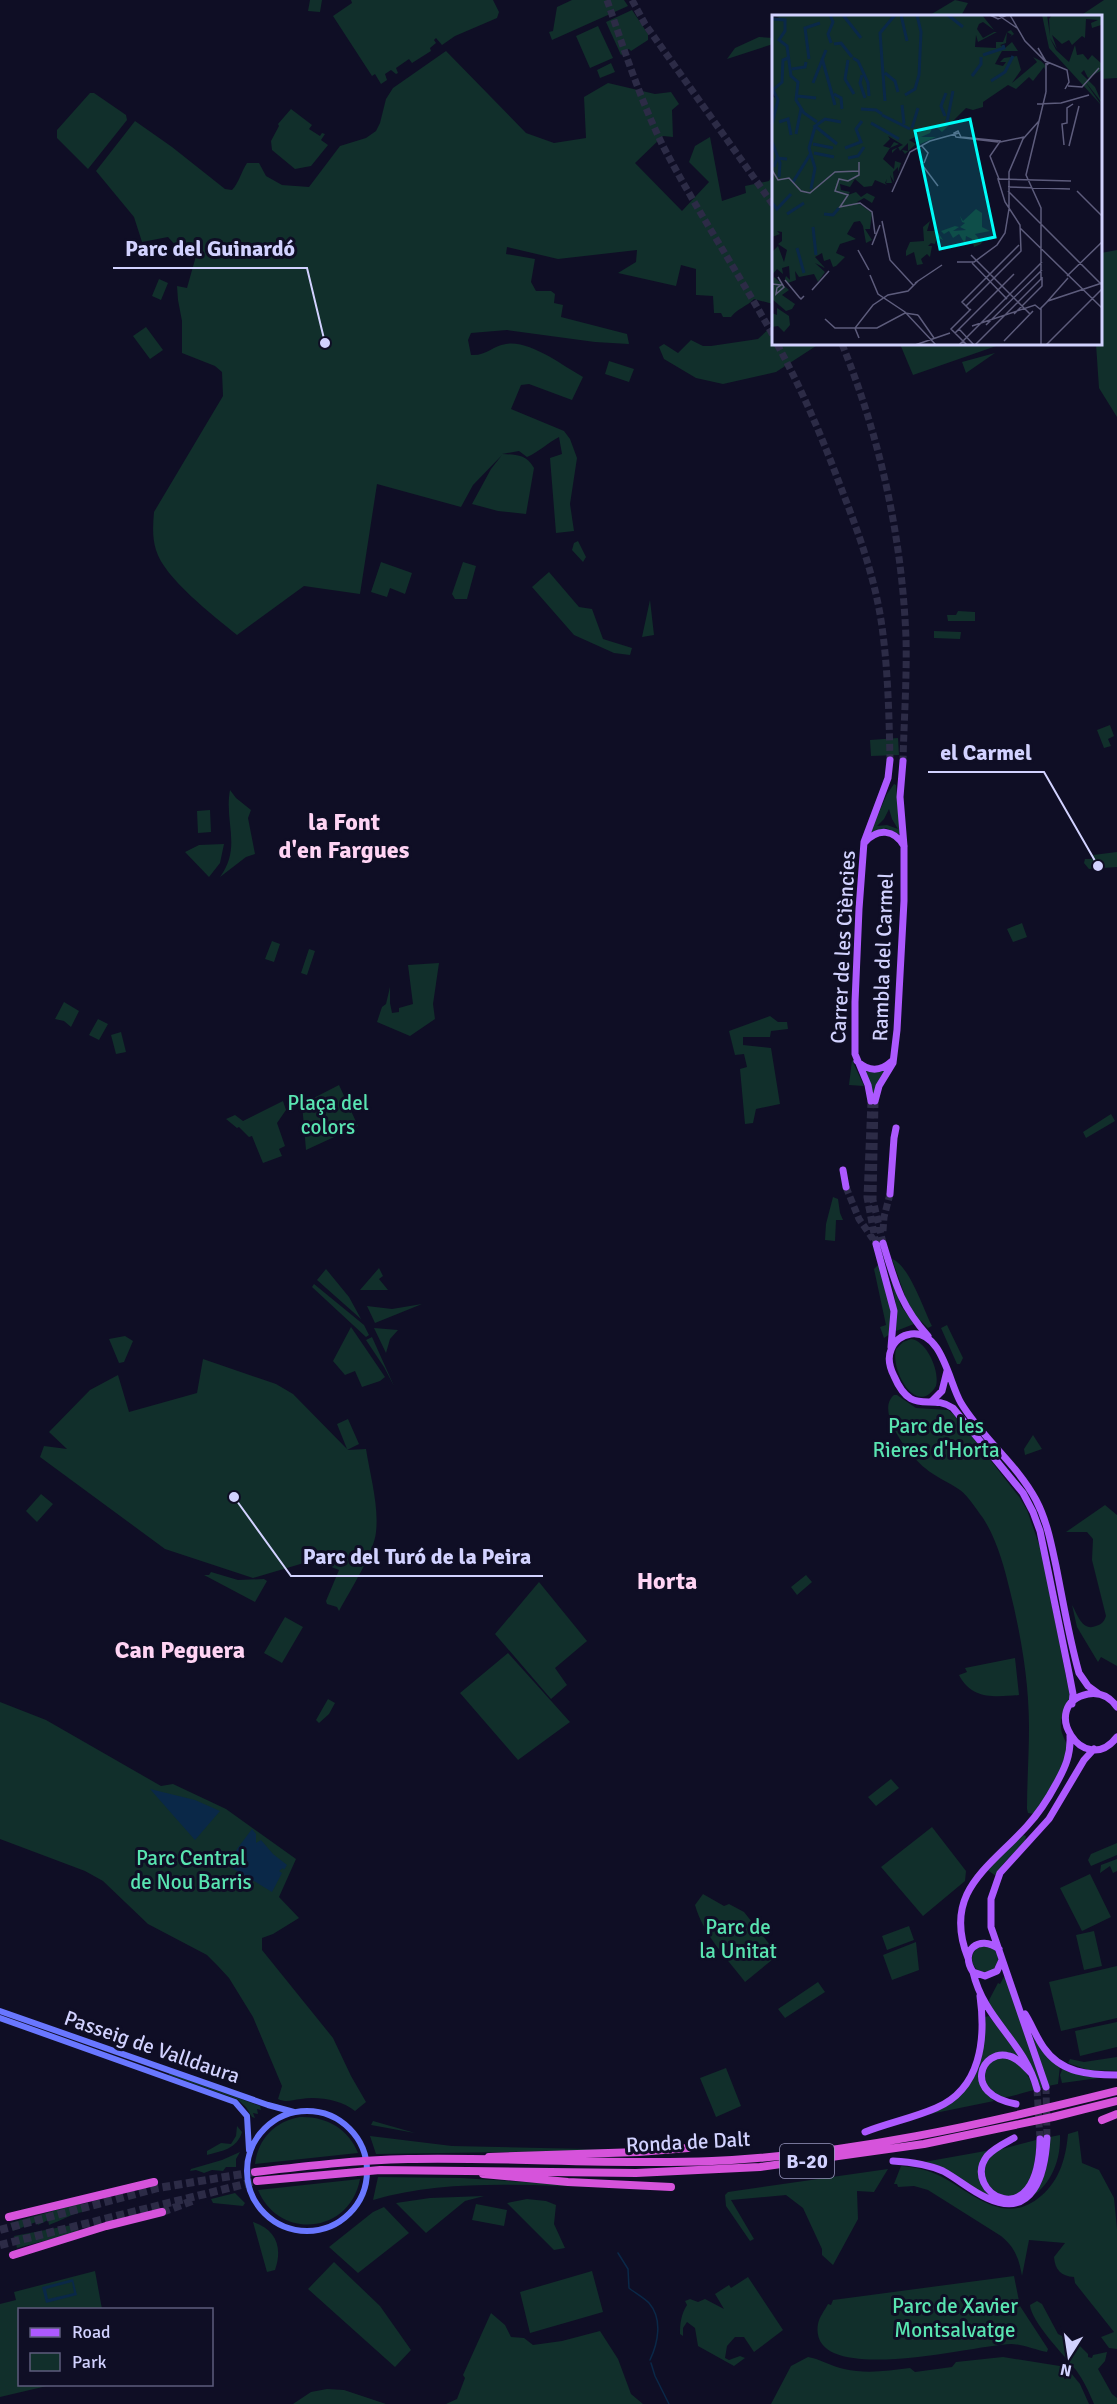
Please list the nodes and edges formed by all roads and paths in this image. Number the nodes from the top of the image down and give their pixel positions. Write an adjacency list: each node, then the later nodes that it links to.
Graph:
1 (890, 760): 3 (main road, Carrer de les Ciències)
2 (903, 761): 4 (main road, Rambla del Carmel)
3 (888, 778): 4 (main road); 5 (main road, Carrer de les Ciències)
4 (901, 779): 6 (main road, Rambla del Carmel)
5 (864, 842): 6 (main road); 8 (main road, Carrer de les Ciències)
6 (904, 846): 7 (main road, Rambla del Carmel)
7 (894, 1059): 8 (main road); 9 (main road, Rambla del Carmel)
8 (856, 1060): 9 (main road, Carrer de les Ciències)
9 (873, 1101)
10 (896, 1128): 13 (main road)
11 (843, 1170): 12 (main road)
12 (846, 1187)
13 (890, 1194)
14 (880, 1243): 15 (main road)
15 (889, 1276): 16 (main road); 17 (main road)
16 (931, 1340): 17 (main road); 18 (main road)
17 (891, 1348): 19 (main road)
18 (947, 1370): 19 (main road); 20 (main road)
19 (931, 1402): 21 (main road)
20 (1099, 1694): 21 (main road); 22 (main road)
21 (1072, 1704): 23 (main road)
22 (1117, 1707)
23 (1070, 1736): 25 (main road); 27 (main road)
24 (1117, 1737): 25 (main road)
25 (1094, 1749): 26 (main road)
26 (999, 1948): 27 (main road); 28 (main road)
27 (968, 1958): 29 (main road)
28 (1002, 1959): 29 (main road); 31 (main road)
29 (973, 1972): 30 (main road)
30 (980, 1996): 35 (main road); 44 (main road)
31 (1020, 2007): 34 (main road); 36 (main road)
32 (0, 2011): 41 (main road, Passeig de Valldaura)
33 (0, 2018): 47 (main road, Passeig de Valldaura)
34 (1117, 2075)
35 (1034, 2076): 37 (main road); 40 (main road)
36 (1046, 2087)
37 (1037, 2089)
38 (1117, 2091): 48 (highway, Ronda de Dalt / B-20)
39 (1117, 2101): 50 (highway, Ronda de Dalt / B-20)
40 (1016, 2104)
41 (294, 2112): 47 (main road); 47 (main road)
42 (1117, 2114): 43 (highway)
43 (1102, 2120)
44 (865, 2132)
45 (1014, 2138): 49 (main road)
46 (688, 2148): 48 (highway)
47 (250, 2154)
48 (460, 2160): 51 (highway, Ronda de Dalt / B-20)
49 (893, 2161)
50 (452, 2170): 52 (highway, Ronda de Dalt / B-20); 54 (highway)
51 (255, 2172)
52 (257, 2181)
53 (154, 2182): 56 (highway)
54 (671, 2187)
55 (162, 2212): 57 (highway)
56 (9, 2217)
57 (13, 2255)

